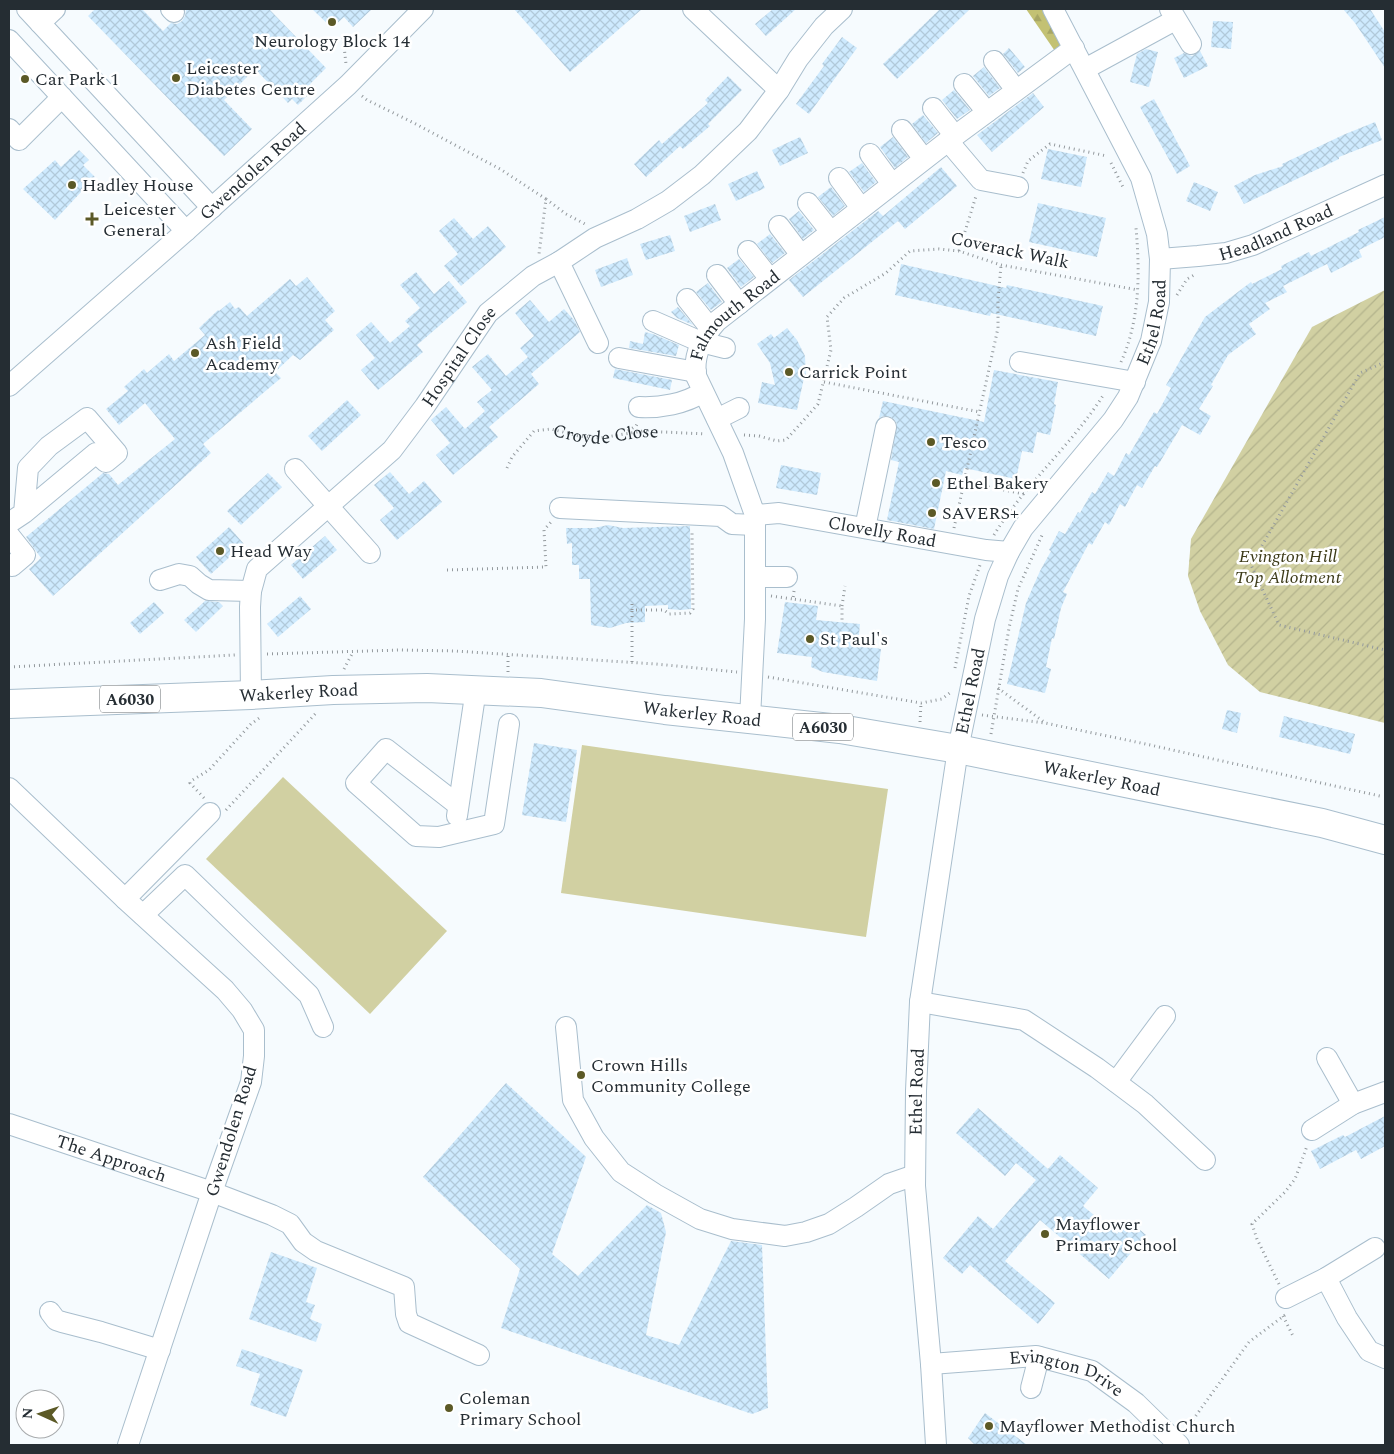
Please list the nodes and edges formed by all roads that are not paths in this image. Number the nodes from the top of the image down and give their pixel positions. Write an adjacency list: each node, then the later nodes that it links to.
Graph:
1 (27, 9): 8 (street)
2 (55, 9): 8 (street)
3 (423, 9): 30 (street, Gwendolen Road)
4 (693, 9): 15 (street)
5 (842, 9): 15 (street, Hospital Close)
6 (1053, 9): 11 (street, Ethel Road)
7 (1172, 14): 10 (street); 13 (street)
8 (40, 24): 30 (street)
9 (9, 40): 17 (street)
10 (1191, 44)
11 (1074, 48): 13 (street, Ethel Road); 16 (street, Falmouth Road)
12 (994, 61): 16 (street)
13 (1085, 69): 37 (street, Ethel Road)
14 (964, 84): 19 (street)
15 (779, 90): 38 (street, Hospital Close)
16 (1016, 90): 19 (street, Falmouth Road)
17 (62, 98): 20 (street); 33 (street)
18 (933, 108): 22 (street)
19 (986, 112): 22 (street, Falmouth Road)
20 (9, 129)
21 (902, 130): 24 (street)
22 (951, 138): 24 (street, Falmouth Road); 28 (street)
23 (870, 154): 26 (street)
24 (924, 159): 26 (street, Falmouth Road)
25 (839, 178): 31 (street)
26 (892, 184): 31 (street, Falmouth Road)
27 (1385, 185): 37 (street, Headland Road)
28 (1018, 187)
29 (808, 203): 34 (street)
30 (212, 208): 33 (street, Gwendolen Road)
31 (862, 208): 34 (street, Falmouth Road)
32 (779, 226): 36 (street)
33 (186, 231): 51 (street, Gwendolen Road)
34 (831, 232): 36 (street, Falmouth Road)
35 (748, 250): 40 (street)
36 (801, 255): 40 (street, Falmouth Road)
37 (1160, 259): 50 (street, Ethel Road)
38 (559, 262): 45 (street); 58 (street, Hospital Close)
39 (717, 275): 42 (street)
40 (770, 279): 42 (street, Falmouth Road)
41 (686, 299): 44 (street)
42 (739, 304): 44 (street, Falmouth Road)
43 (653, 321): 44 (street)
44 (706, 335): 46 (street); 49 (street, Falmouth Road)
45 (598, 343)
46 (725, 348)
47 (619, 358): 49 (street)
48 (1020, 362): 50 (street)
49 (696, 372): 52 (street, Falmouth Road)
50 (1135, 382): 64 (street, Ethel Road)
51 (9, 386)
52 (702, 392): 53 (street, Croyde Close); 55 (street, Falmouth Road)
53 (639, 407)
54 (739, 408): 55 (street)
55 (721, 426): 61 (street, Falmouth Road)
56 (886, 427): 62 (street)
57 (296, 469): 58 (street)
58 (329, 507): 65 (street); 70 (street, Hospital Close)
59 (558, 513): 61 (street, Clovelly Road)
60 (17, 518): 60 (street)
61 (755, 520): 62 (street, Clovelly Road); 67 (street, Falmouth Road)
62 (865, 528): 64 (street, Clovelly Road)
63 (9, 535): 66 (street)
64 (1009, 552): 76 (street, Ethel Road)
65 (370, 553)
66 (12, 566)
67 (756, 577): 69 (street); 74 (street, Falmouth Road)
68 (160, 580): 70 (street)
69 (791, 581)
70 (251, 591): 72 (street, Hospital Close)
71 (476, 689): 72 (highway, Wakerley Road / A6030); 74 (highway, Wakerley Road / A6030); 78 (street)
72 (251, 695): 73 (highway, Wakerley Road / A6030)
73 (9, 704)
74 (750, 718): 76 (highway, Wakerley Road / A6030)
75 (508, 724): 80 (street)
76 (958, 749): 81 (highway, Wakerley Road / A6030); 84 (street, Ethel Road)
77 (9, 788): 82 (street, Gwendolen Road)
78 (458, 805): 80 (street); 80 (street)
79 (210, 813): 82 (street)
80 (454, 833)
81 (1385, 840)
82 (125, 899): 83 (street, Gwendolen Road)
83 (143, 915): 86 (street); 96 (street, Gwendolen Road)
84 (920, 1002): 89 (street); 95 (street, Ethel Road)
85 (1165, 1016): 89 (street)
86 (323, 1027)
87 (566, 1027): 95 (street)
88 (1327, 1058): 91 (street)
89 (1116, 1082): 94 (street)
90 (1385, 1092): 91 (street)
91 (1353, 1104): 93 (street)
92 (9, 1124): 96 (street, The Approach)
93 (1312, 1130)
94 (1205, 1160)
95 (915, 1175): 105 (street, Ethel Road)
96 (212, 1192): 101 (street, Gwendolen Road); 102 (street, The Approach)
97 (1375, 1248): 98 (street)
98 (1326, 1278): 99 (street); 104 (street)
99 (1285, 1307)
100 (50, 1312): 101 (street)
101 (160, 1350): 108 (street, Gwendolen Road)
102 (479, 1355)
103 (1039, 1357): 105 (street, Evington Drive); 106 (street); 107 (street, Evington Drive)
104 (1385, 1358)
105 (930, 1364): 109 (street, Ethel Road)
106 (1031, 1388)
107 (1178, 1444)
108 (128, 1445)
109 (936, 1445)

